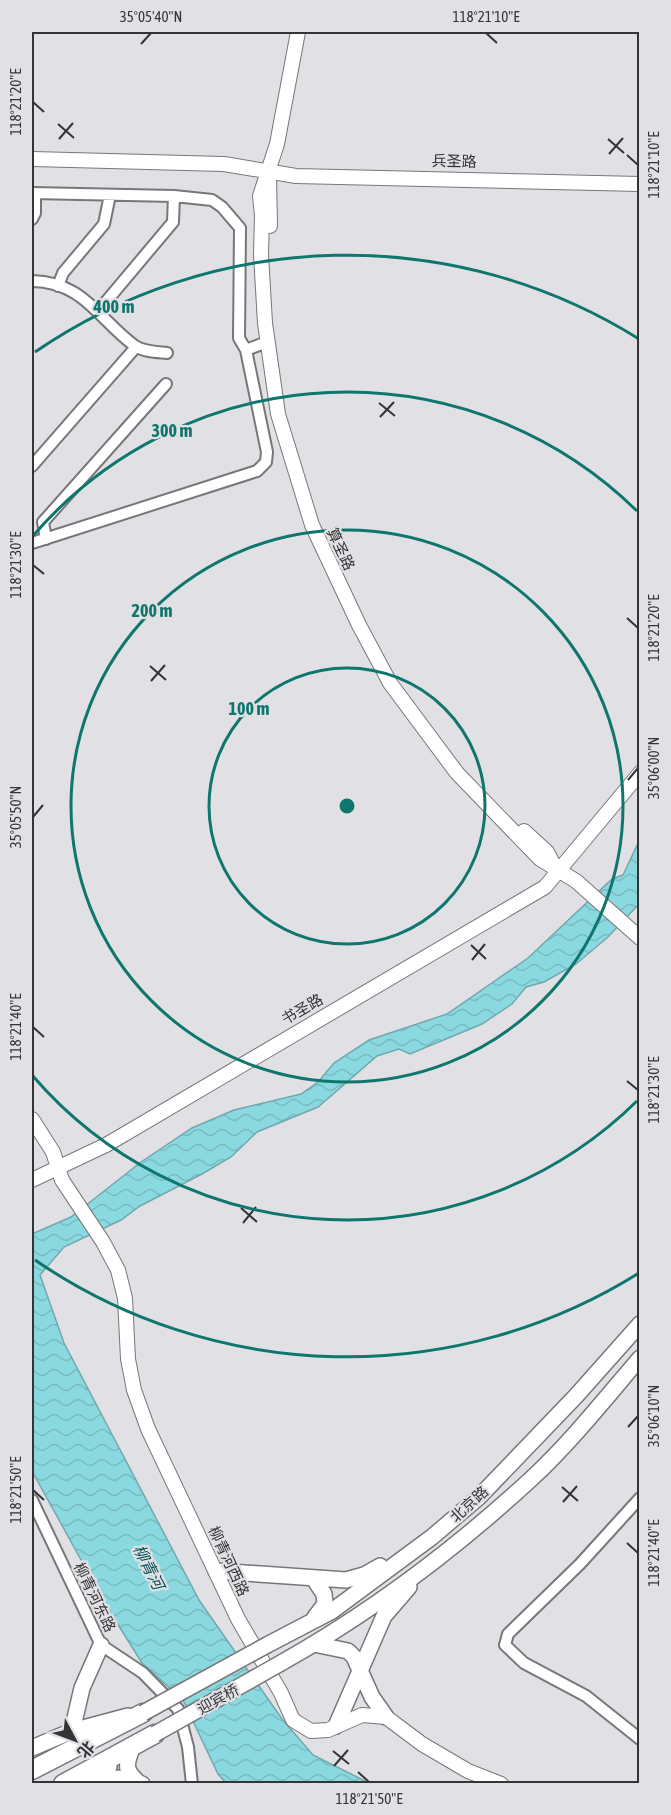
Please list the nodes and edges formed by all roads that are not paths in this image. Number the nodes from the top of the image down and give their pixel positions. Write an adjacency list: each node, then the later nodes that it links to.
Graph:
1 (289, 32): 5 (main road, 算圣路)
2 (298, 32): 5 (main road, 算圣路)
3 (32, 159): 5 (main road, 兵圣路)
4 (32, 166): 5 (main road, 兵圣路)
5 (269, 170): 6 (main road, 兵圣路); 7 (main road, 兵圣路); 15 (main road, 算圣路); 25 (main road, 算圣路)
6 (639, 177)
7 (639, 184)
8 (33, 193): 9 (street); 11 (street)
9 (110, 195): 10 (street); 13 (street)
10 (174, 196): 14 (street); 17 (street)
11 (32, 219)
12 (32, 281): 13 (street)
13 (58, 286): 14 (street)
14 (99, 310): 16 (street)
15 (267, 342): 17 (street); 25 (main road, 算圣路)
16 (136, 347): 18 (street); 20 (street)
17 (246, 350): 21 (street)
18 (167, 353)
19 (166, 384): 21 (street)
20 (32, 466)
21 (46, 539): 22 (street)
22 (32, 543)
23 (639, 774): 25 (main road, 书圣路)
24 (639, 783): 25 (main road, 书圣路)
25 (558, 872): 26 (main road, 算圣路); 31 (main road, 书圣路)
26 (584, 894): 27 (main road, 算圣路); 28 (main road, 算圣路)
27 (639, 938)
28 (639, 949)
29 (32, 1119): 31 (main road, 柳青河西路)
30 (32, 1136): 31 (main road, 柳青河西路)
31 (58, 1167): 32 (main road, 书圣路); 33 (main road, 书圣路); 40 (main road, 柳青河西路)
32 (32, 1180)
33 (32, 1188)
34 (639, 1324): 38 (main road, 北京路)
35 (639, 1358): 39 (main road, 北京路)
36 (639, 1498): 55 (street)
37 (32, 1500): 44 (street, 柳青河东路)
38 (432, 1537): 41 (main road); 42 (main road, 北京路)
39 (446, 1551): 43 (main road, 北京路); 47 (main road)
40 (216, 1571): 41 (main road); 52 (main road, 柳青河西路)
41 (314, 1579): 42 (main road)
42 (310, 1623): 45 (main road, 北京路)
43 (314, 1644): 46 (main road, 北京路); 47 (main road)
44 (101, 1645): 48 (main road); 62 (street, 柳青河东路)
45 (267, 1645): 49 (main road, 迎宾桥, bridge)
46 (281, 1664): 54 (main road, 迎宾桥, bridge)
47 (359, 1670): 50 (main road); 52 (main road)
48 (77, 1710): 51 (main road); 53 (main road)
49 (143, 1713): 51 (main road, 迎宾桥); 58 (highway)
50 (386, 1717): 52 (main road, 柳青河西路); 63 (main road)
51 (100, 1723): 53 (main road, 迎宾桥)
52 (336, 1726)
53 (72, 1731): 56 (main road, 迎宾桥)
54 (155, 1734): 57 (main road, 迎宾桥); 61 (highway)
55 (639, 1739)
56 (32, 1748)
57 (132, 1751): 59 (main road, 迎宾桥); 60 (main road)
58 (32, 1770)
59 (88, 1781): 60 (main road)
60 (140, 1783)
61 (63, 1784)
62 (192, 1784)
63 (501, 1784)

